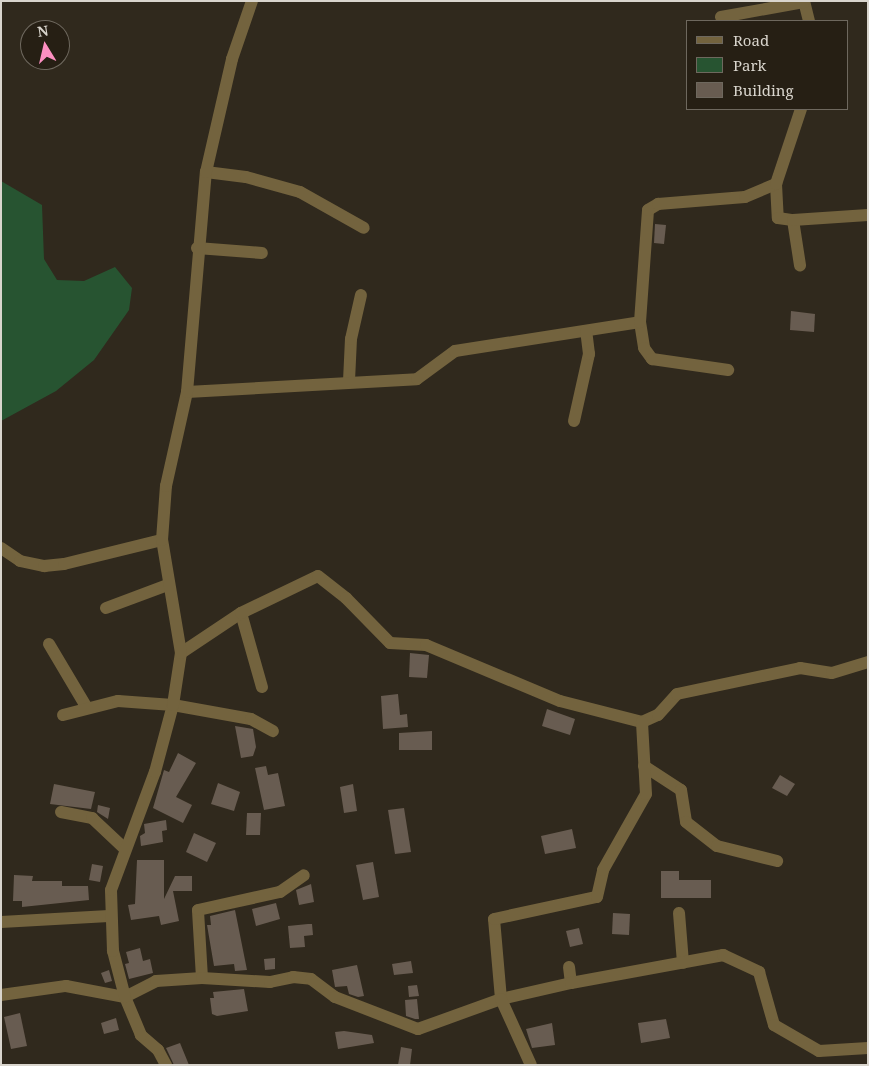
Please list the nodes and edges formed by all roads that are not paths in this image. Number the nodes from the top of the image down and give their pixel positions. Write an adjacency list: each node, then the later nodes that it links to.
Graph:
1 (252, 1): 6 (street)
2 (804, 1): 3 (street); 4 (street)
3 (721, 17)
4 (808, 20)
5 (801, 110): 7 (street)
6 (206, 172): 10 (street); 11 (street)
7 (776, 184): 9 (street); 15 (street)
8 (868, 215): 9 (street)
9 (793, 220): 13 (street)
10 (364, 228)
11 (197, 248): 12 (street); 19 (street)
12 (262, 253)
13 (800, 265)
14 (361, 295): 18 (street)
15 (640, 322): 16 (street); 17 (street)
16 (586, 331): 18 (street); 20 (street)
17 (728, 370)
18 (349, 381): 19 (street)
19 (187, 392): 21 (street)
20 (574, 422)
21 (162, 540): 22 (street); 23 (street)
22 (1, 548)
23 (168, 585): 24 (street); 27 (street)
24 (106, 608)
25 (241, 613): 27 (street); 29 (street); 33 (street)
26 (49, 644): 31 (street)
27 (181, 653): 30 (street)
28 (868, 662): 33 (street)
29 (262, 687)
30 (173, 705): 31 (street); 34 (street); 37 (street)
31 (87, 708): 32 (street)
32 (63, 715)
33 (642, 722): 35 (street)
34 (273, 731)
35 (644, 766): 38 (street); 49 (street)
36 (60, 812): 37 (street)
37 (124, 848): 41 (street)
38 (777, 861)
39 (304, 874): 45 (street)
40 (679, 913): 43 (street)
41 (109, 916): 42 (street); 48 (street)
42 (1, 922)
43 (683, 963): 46 (street); 50 (street)
44 (568, 967): 46 (street)
45 (202, 978): 48 (street); 49 (street)
46 (571, 983): 49 (street)
47 (1, 995): 48 (street)
48 (125, 997): 51 (street)
49 (501, 999): 52 (street)
50 (868, 1048)
51 (166, 1065)
52 (531, 1065)

